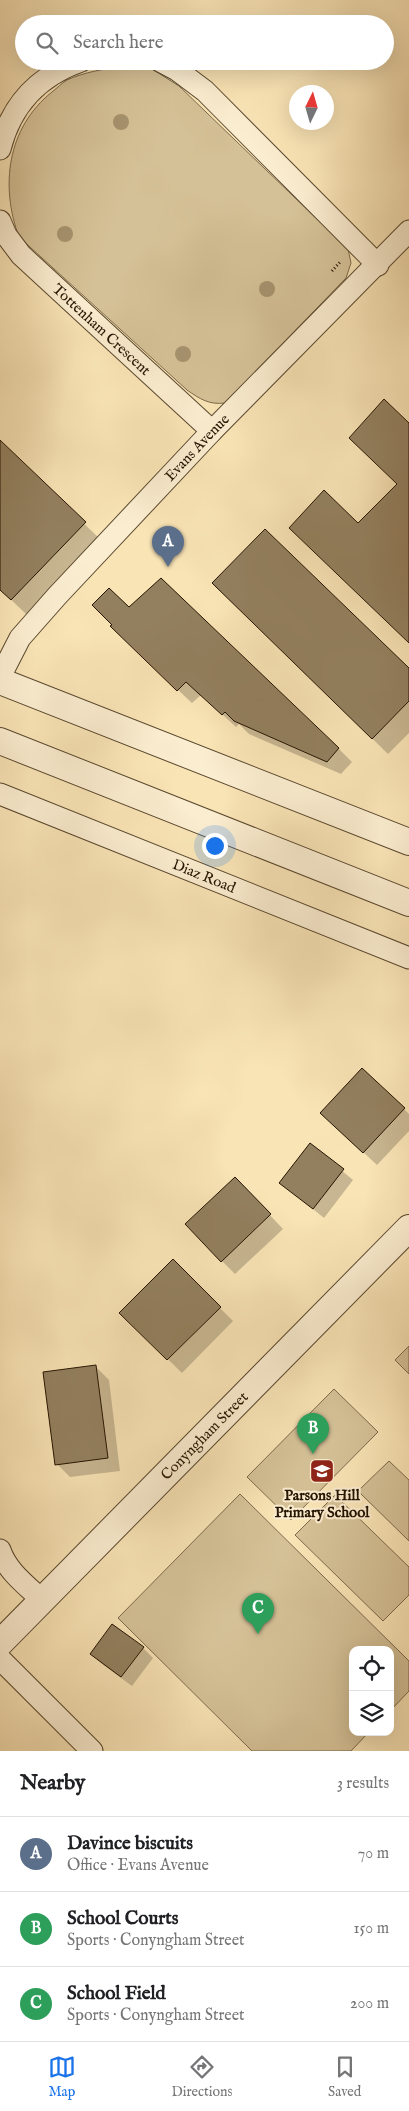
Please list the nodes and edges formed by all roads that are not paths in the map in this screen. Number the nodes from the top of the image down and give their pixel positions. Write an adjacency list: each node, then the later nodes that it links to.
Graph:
1 (59, 70): 3 (street)
2 (177, 70): 6 (street)
3 (0, 149)
4 (0, 221): 7 (street, Tottenham Crescent)
5 (409, 231): 6 (street, Evans Avenue)
6 (378, 264): 7 (street, Evans Avenue)
7 (212, 431): 8 (street, Evans Avenue)
8 (0, 677)
9 (0, 681): 12 (street)
10 (0, 740): 13 (street)
11 (0, 794): 14 (street, Diaz Road)
12 (409, 842)
13 (409, 904)
14 (409, 958)
15 (409, 1228): 17 (street, Conyngham Street)
16 (0, 1550): 17 (street)
17 (42, 1600): 18 (street, Conyngham Street)
18 (0, 1643)
19 (0, 1659): 20 (street)
20 (92, 1751)

